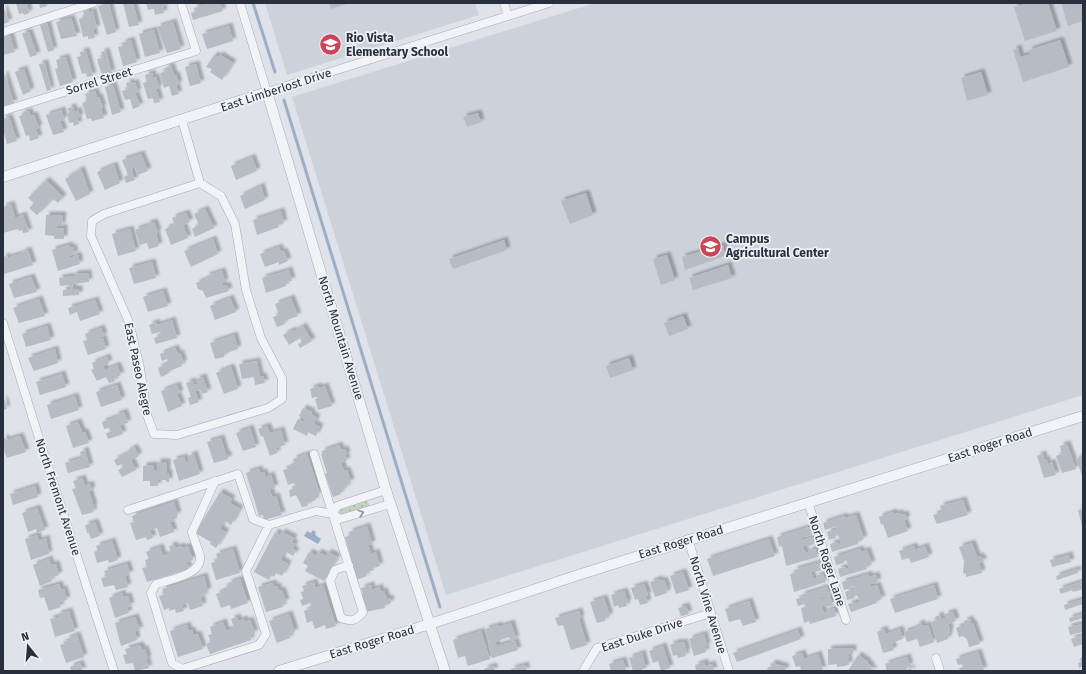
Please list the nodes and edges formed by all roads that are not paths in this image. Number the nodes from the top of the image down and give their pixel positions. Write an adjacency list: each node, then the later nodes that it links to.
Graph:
1 (93, 3): 7 (street)
2 (181, 3): 9 (street, Sorrel Street)
3 (240, 3): 8 (street, North Mountain Avenue)
4 (504, 3): 6 (street)
5 (549, 3): 6 (street, East Limberlost Drive)
6 (508, 16): 8 (street, East Limberlost Drive)
7 (3, 32)
8 (267, 92): 10 (street, East Limberlost Drive); 17 (street, North Mountain Avenue)
9 (3, 111)
10 (182, 120): 11 (street, East Limberlost Drive); 12 (street)
11 (3, 178)
12 (200, 183): 12 (street, East Paseo Alegre)
13 (3, 323): 29 (street, North Fremont Avenue)
14 (1083, 416): 18 (street, East Roger Road)
15 (314, 454): 21 (street)
16 (215, 481): 20 (street); 22 (street); 22 (street)
17 (386, 490): 19 (street, North Mountain Avenue); 21 (street)
18 (808, 502): 23 (street, East Roger Road); 26 (street, North Roger Lane)
19 (390, 504): 21 (street, one-way to 19); 27 (street, North Mountain Avenue)
20 (128, 510)
21 (333, 514): 22 (street); 24 (street)
22 (269, 525)
23 (688, 540): 25 (street, North Vine Avenue); 27 (street, East Roger Road)
24 (349, 565): 24 (street)
25 (711, 613): 32 (street, East Duke Drive); 33 (street, North Vine Avenue)
26 (846, 620)
27 (430, 624): 30 (street, East Roger Road); 31 (street, North Mountain Avenue)
28 (936, 658): 34 (street)
29 (114, 671)
30 (279, 671)
31 (445, 671)
32 (583, 671)
33 (728, 671)
34 (940, 671)

